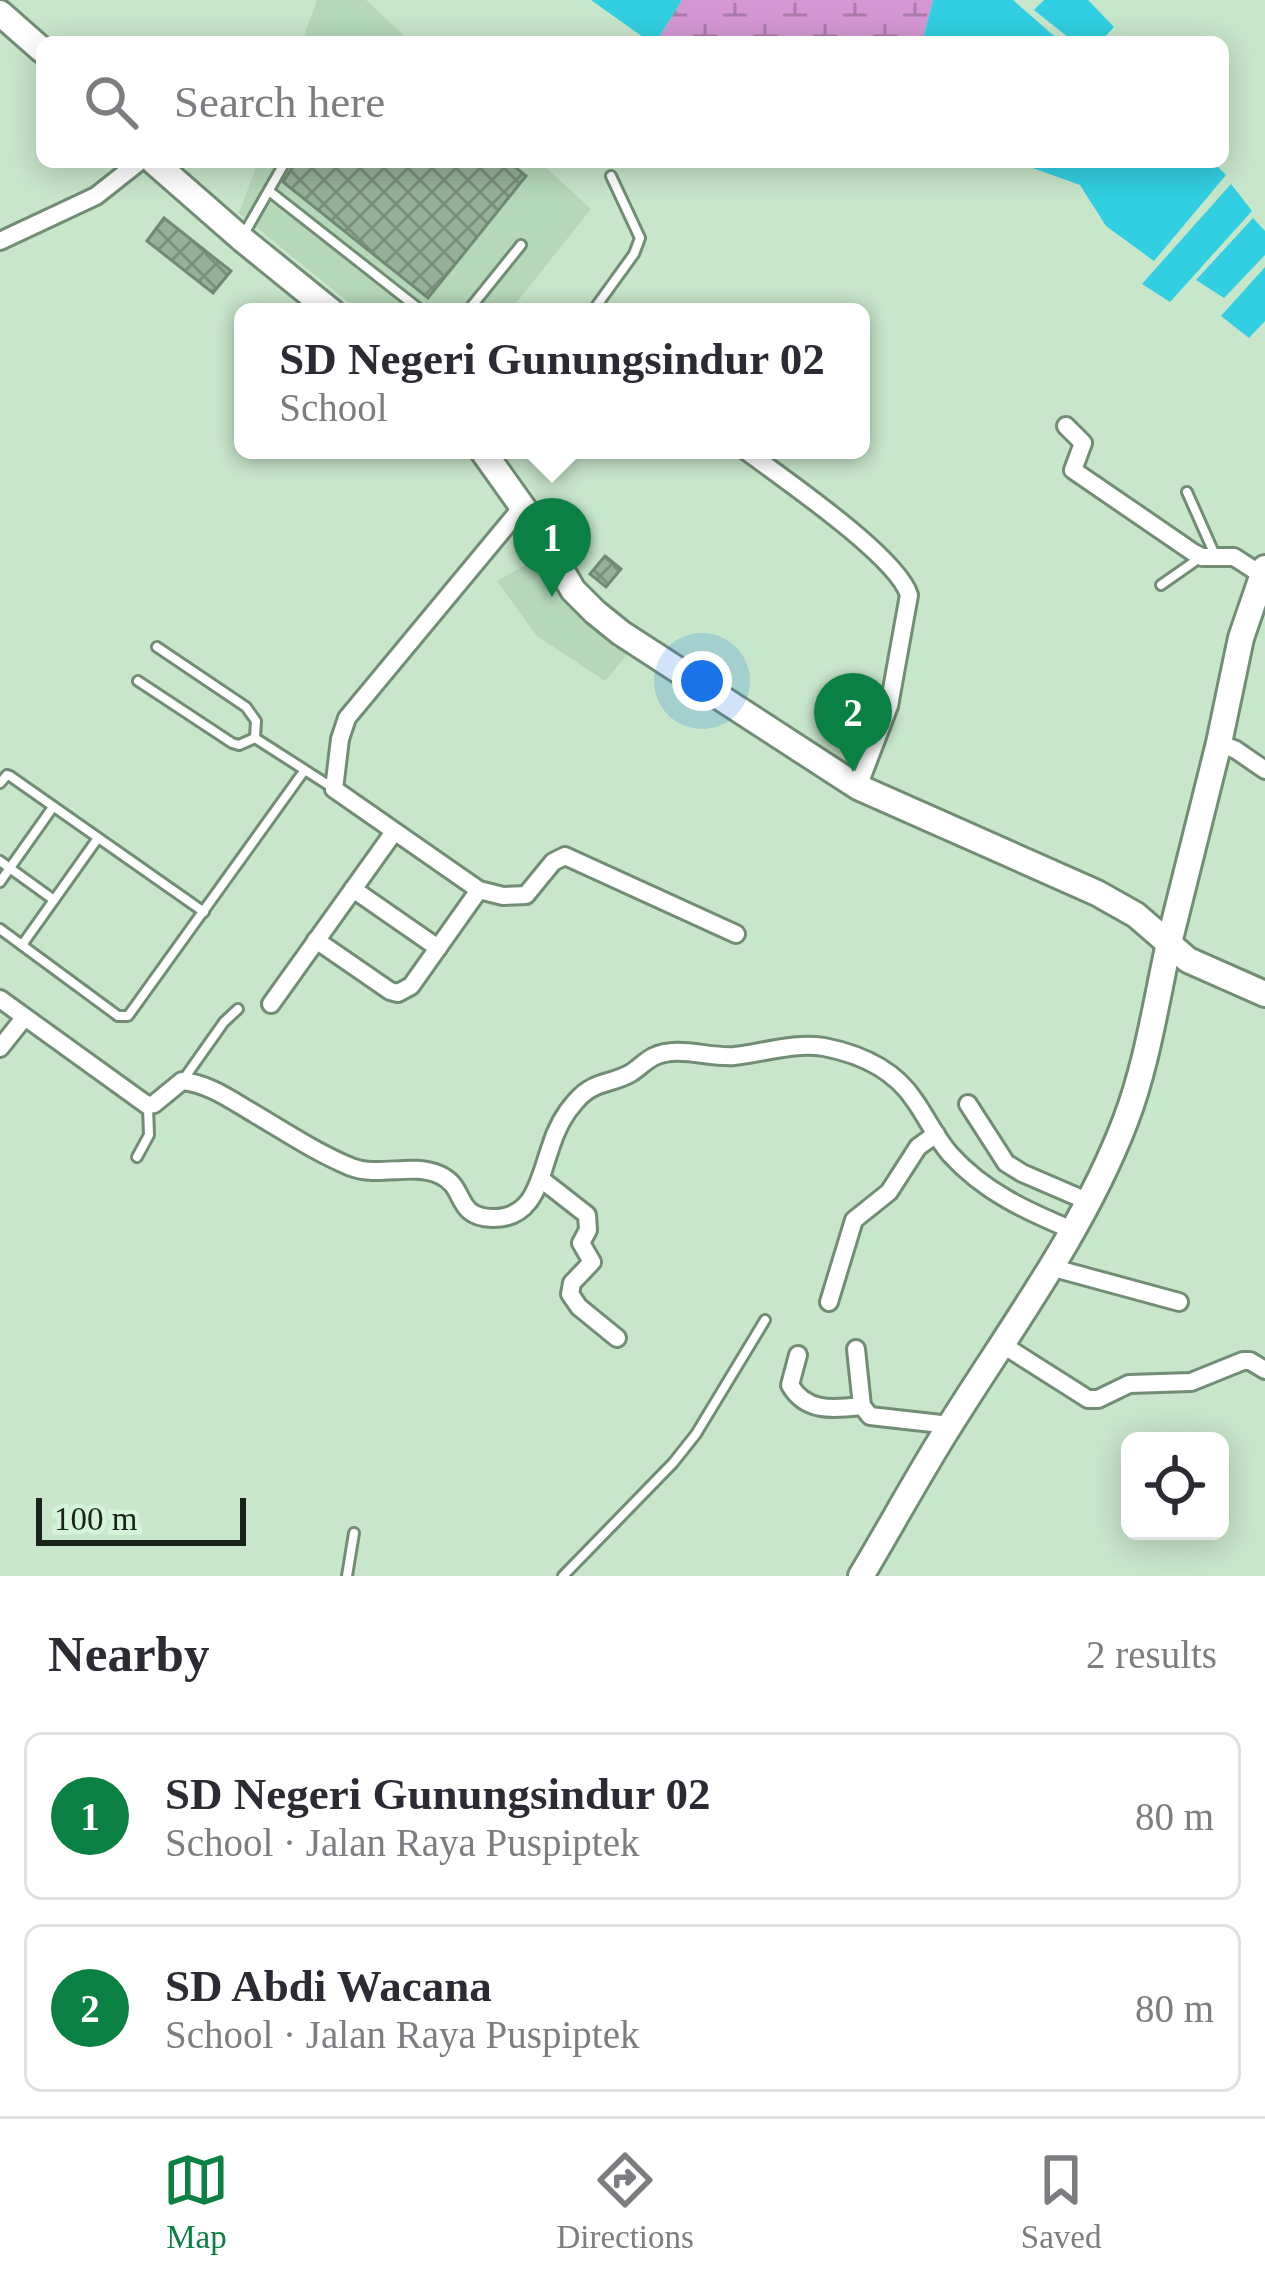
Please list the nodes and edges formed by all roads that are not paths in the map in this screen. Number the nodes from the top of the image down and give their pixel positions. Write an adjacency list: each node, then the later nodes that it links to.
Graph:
1 (0, 13): 2 (main road)
2 (36, 45)
3 (132, 168): 9 (street)
4 (161, 168): 8 (main road)
5 (282, 168): 7 (lane)
6 (611, 176): 14 (lane)
7 (269, 190): 8 (lane); 12 (lane)
8 (242, 239): 11 (main road)
9 (0, 241)
10 (520, 244): 13 (lane)
11 (321, 303)
12 (412, 303)
13 (474, 303)
14 (599, 303)
15 (1066, 426): 20 (street)
16 (488, 459): 19 (main road)
17 (758, 459): 30 (street)
18 (1187, 492): 20 (lane)
19 (522, 507): 30 (main road); 31 (street)
20 (1209, 556): 21 (street); 22 (lane)
21 (1264, 572): 26 (main road)
22 (1161, 585)
23 (157, 647): 25 (lane)
24 (138, 681): 25 (lane)
25 (255, 737): 28 (lane)
26 (1219, 743): 27 (street); 45 (main road)
27 (1265, 770)
28 (304, 771): 31 (lane); 41 (lane)
29 (0, 783): 32 (lane)
30 (858, 787): 45 (main road)
31 (334, 789): 33 (street)
32 (53, 807): 34 (lane); 36 (lane)
33 (394, 832): 38 (street); 39 (street)
34 (98, 838): 40 (lane); 41 (lane)
35 (0, 861): 36 (lane)
36 (10, 869): 37 (lane); 40 (lane)
37 (0, 882)
38 (353, 890): 44 (street); 47 (street)
39 (479, 890): 43 (street); 47 (street)
40 (54, 900): 46 (lane)
41 (204, 912): 46 (lane)
42 (0, 929): 46 (lane)
43 (736, 934)
44 (316, 940): 47 (street); 50 (street)
45 (1169, 943): 48 (main road); 60 (main road)
46 (22, 945)
47 (438, 948)
48 (1265, 994)
49 (0, 999): 52 (street)
50 (271, 1004)
51 (238, 1009): 54 (lane)
52 (24, 1018): 53 (street); 56 (street)
53 (0, 1048)
54 (182, 1081): 56 (street); 59 (street)
55 (968, 1104): 60 (street)
56 (148, 1106): 58 (lane)
57 (936, 1134): 59 (street); 61 (street); 63 (street)
58 (137, 1157)
59 (541, 1179): 66 (street)
60 (1087, 1201): 61 (main road)
61 (1072, 1231): 62 (main road)
62 (1049, 1267): 64 (street); 67 (main road)
63 (829, 1302)
64 (1179, 1302)
65 (765, 1320): 75 (lane)
66 (617, 1338)
67 (1003, 1345): 70 (street); 72 (main road)
68 (856, 1348): 71 (street)
69 (798, 1355): 71 (street)
70 (1265, 1370)
71 (862, 1406): 72 (street)
72 (950, 1425): 76 (main road)
73 (354, 1533): 74 (lane)
74 (346, 1576)
75 (563, 1576)
76 (861, 1576)

